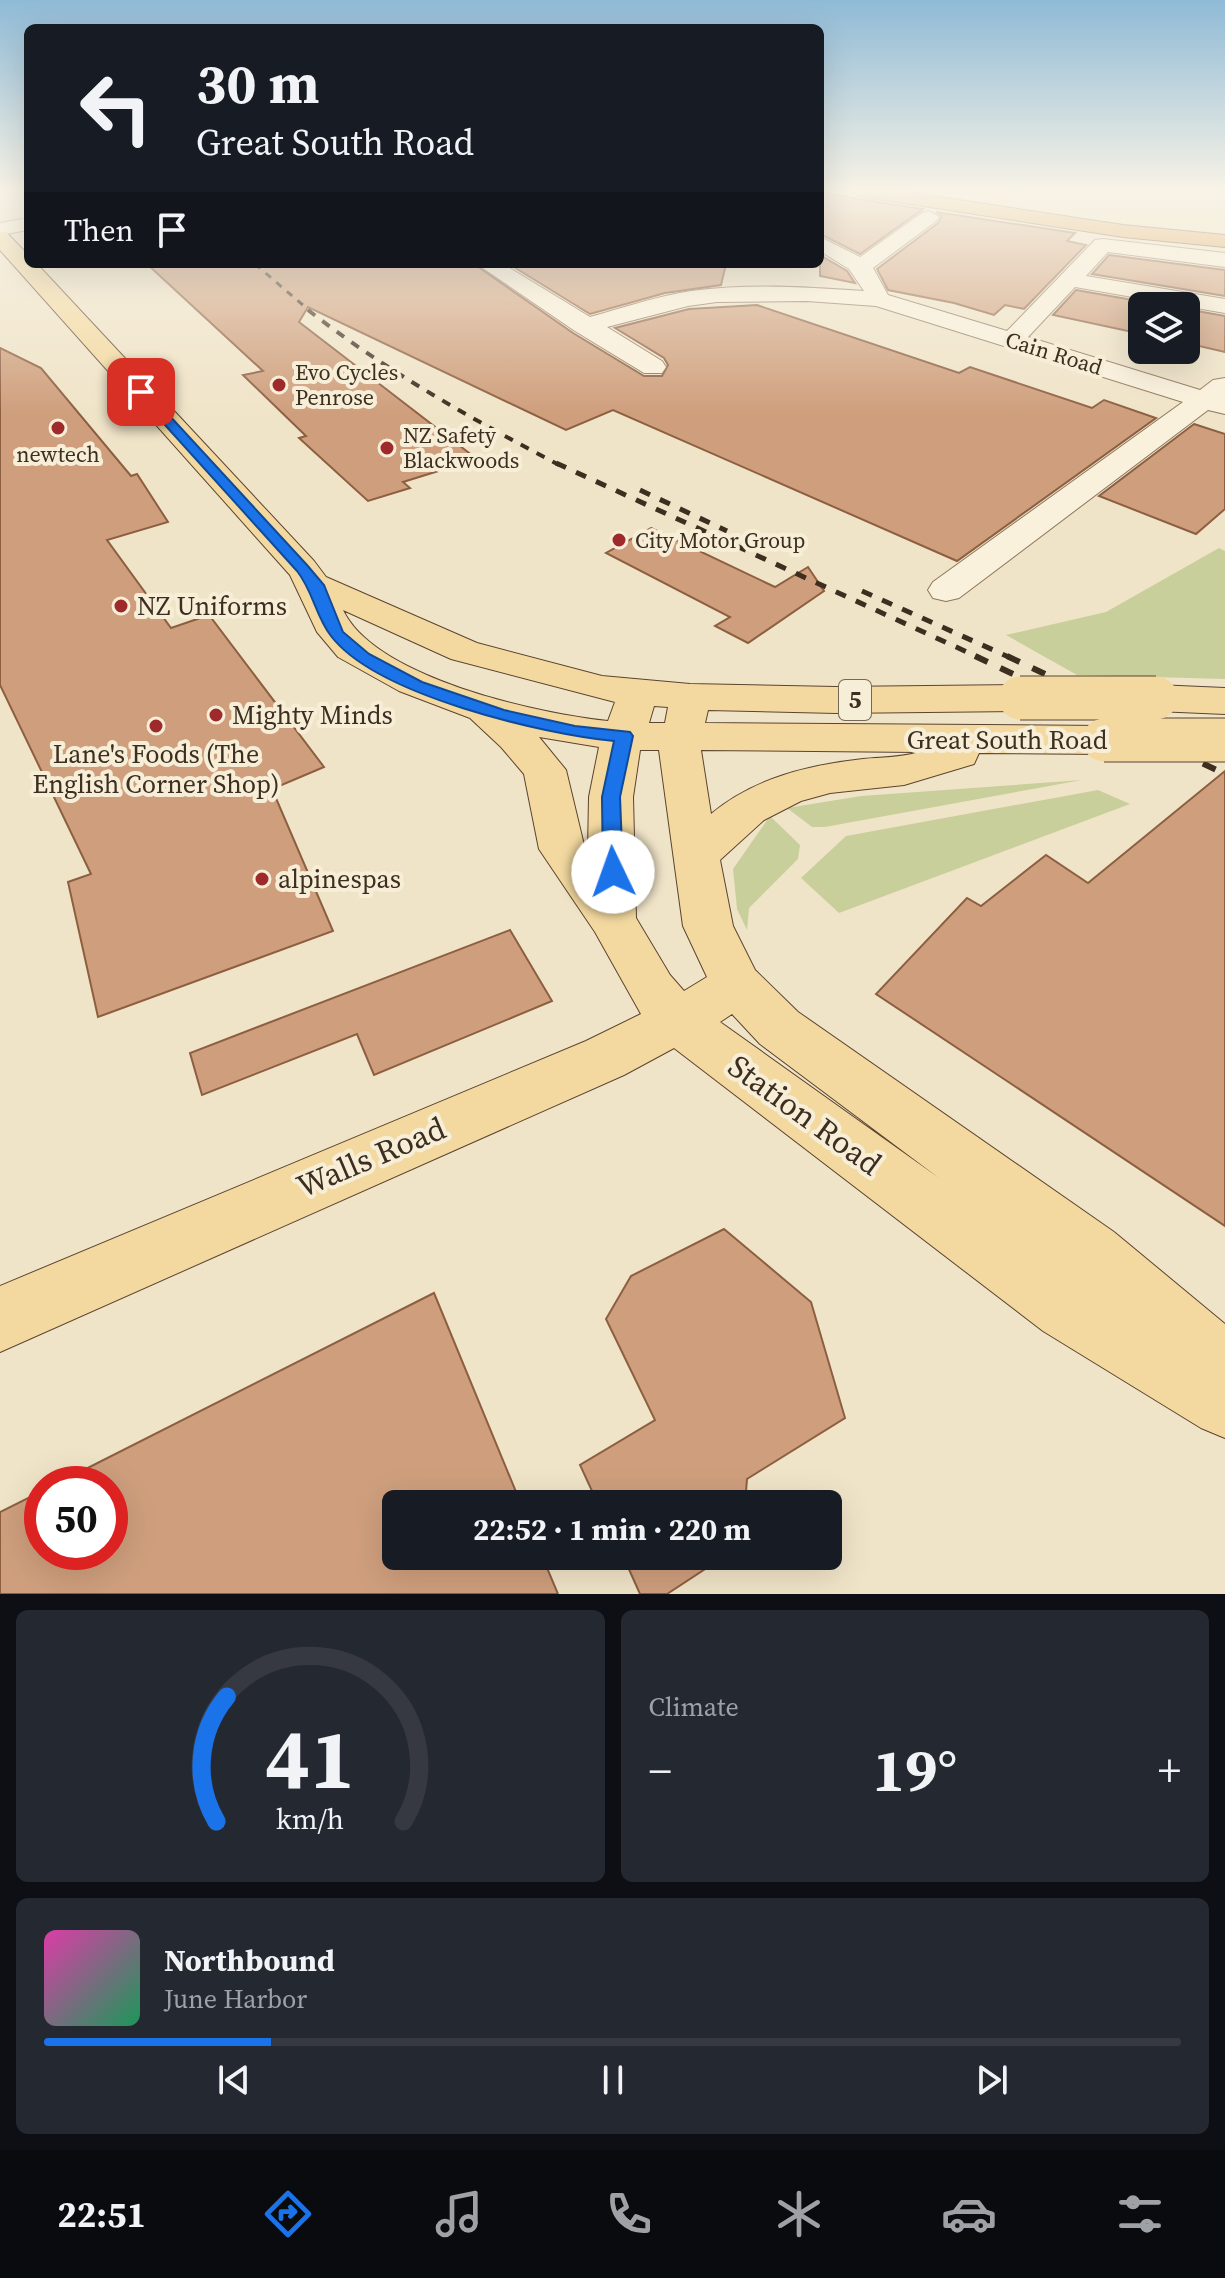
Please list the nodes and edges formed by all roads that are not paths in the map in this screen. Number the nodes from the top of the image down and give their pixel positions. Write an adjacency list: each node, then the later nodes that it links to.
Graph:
1 (858, 264): 3 (street)
2 (1084, 264): 6 (street)
3 (861, 266): 7 (street)
4 (28, 268): 13 (main road, Great South Road / 5)
5 (494, 268): 9 (street)
6 (1072, 280): 8 (street); 10 (street)
7 (878, 299): 9 (street, Cain Road); 10 (street, Cain Road)
8 (1225, 306)
9 (584, 326): 11 (street)
10 (1012, 340): 12 (street, Cain Road)
11 (653, 367)
12 (1219, 397): 14 (street)
13 (316, 585): 15 (main road, Great South Road / 5); 18 (main road, Great South Road / 5)
14 (946, 590)
15 (638, 693): 16 (main road, Great South Road / 5); 19 (main road, Station Road)
16 (690, 697): 17 (main road, Great South Road / 5, bridge); 20 (main road, Station Road)
17 (1225, 701)
18 (480, 709): 19 (main road, Great South Road / 5); 24 (main road)
19 (624, 736): 20 (main road, Great South Road / 5); 24 (main road, Station Road)
20 (680, 738): 21 (main road, Great South Road / 5); 23 (main road, Station Road)
21 (1003, 740): 22 (main road, Great South Road / 5, bridge); 23 (main road)
22 (1225, 740)
23 (695, 858): 25 (main road, Station Road)
24 (612, 919): 26 (main road, Station Road)
25 (737, 985): 26 (main road, Walls Road); 28 (main road, Station Road)
26 (678, 1021): 27 (main road, Walls Road); 29 (main road, Station Road)
27 (0, 1319)
28 (1225, 1368)
29 (1225, 1404)

